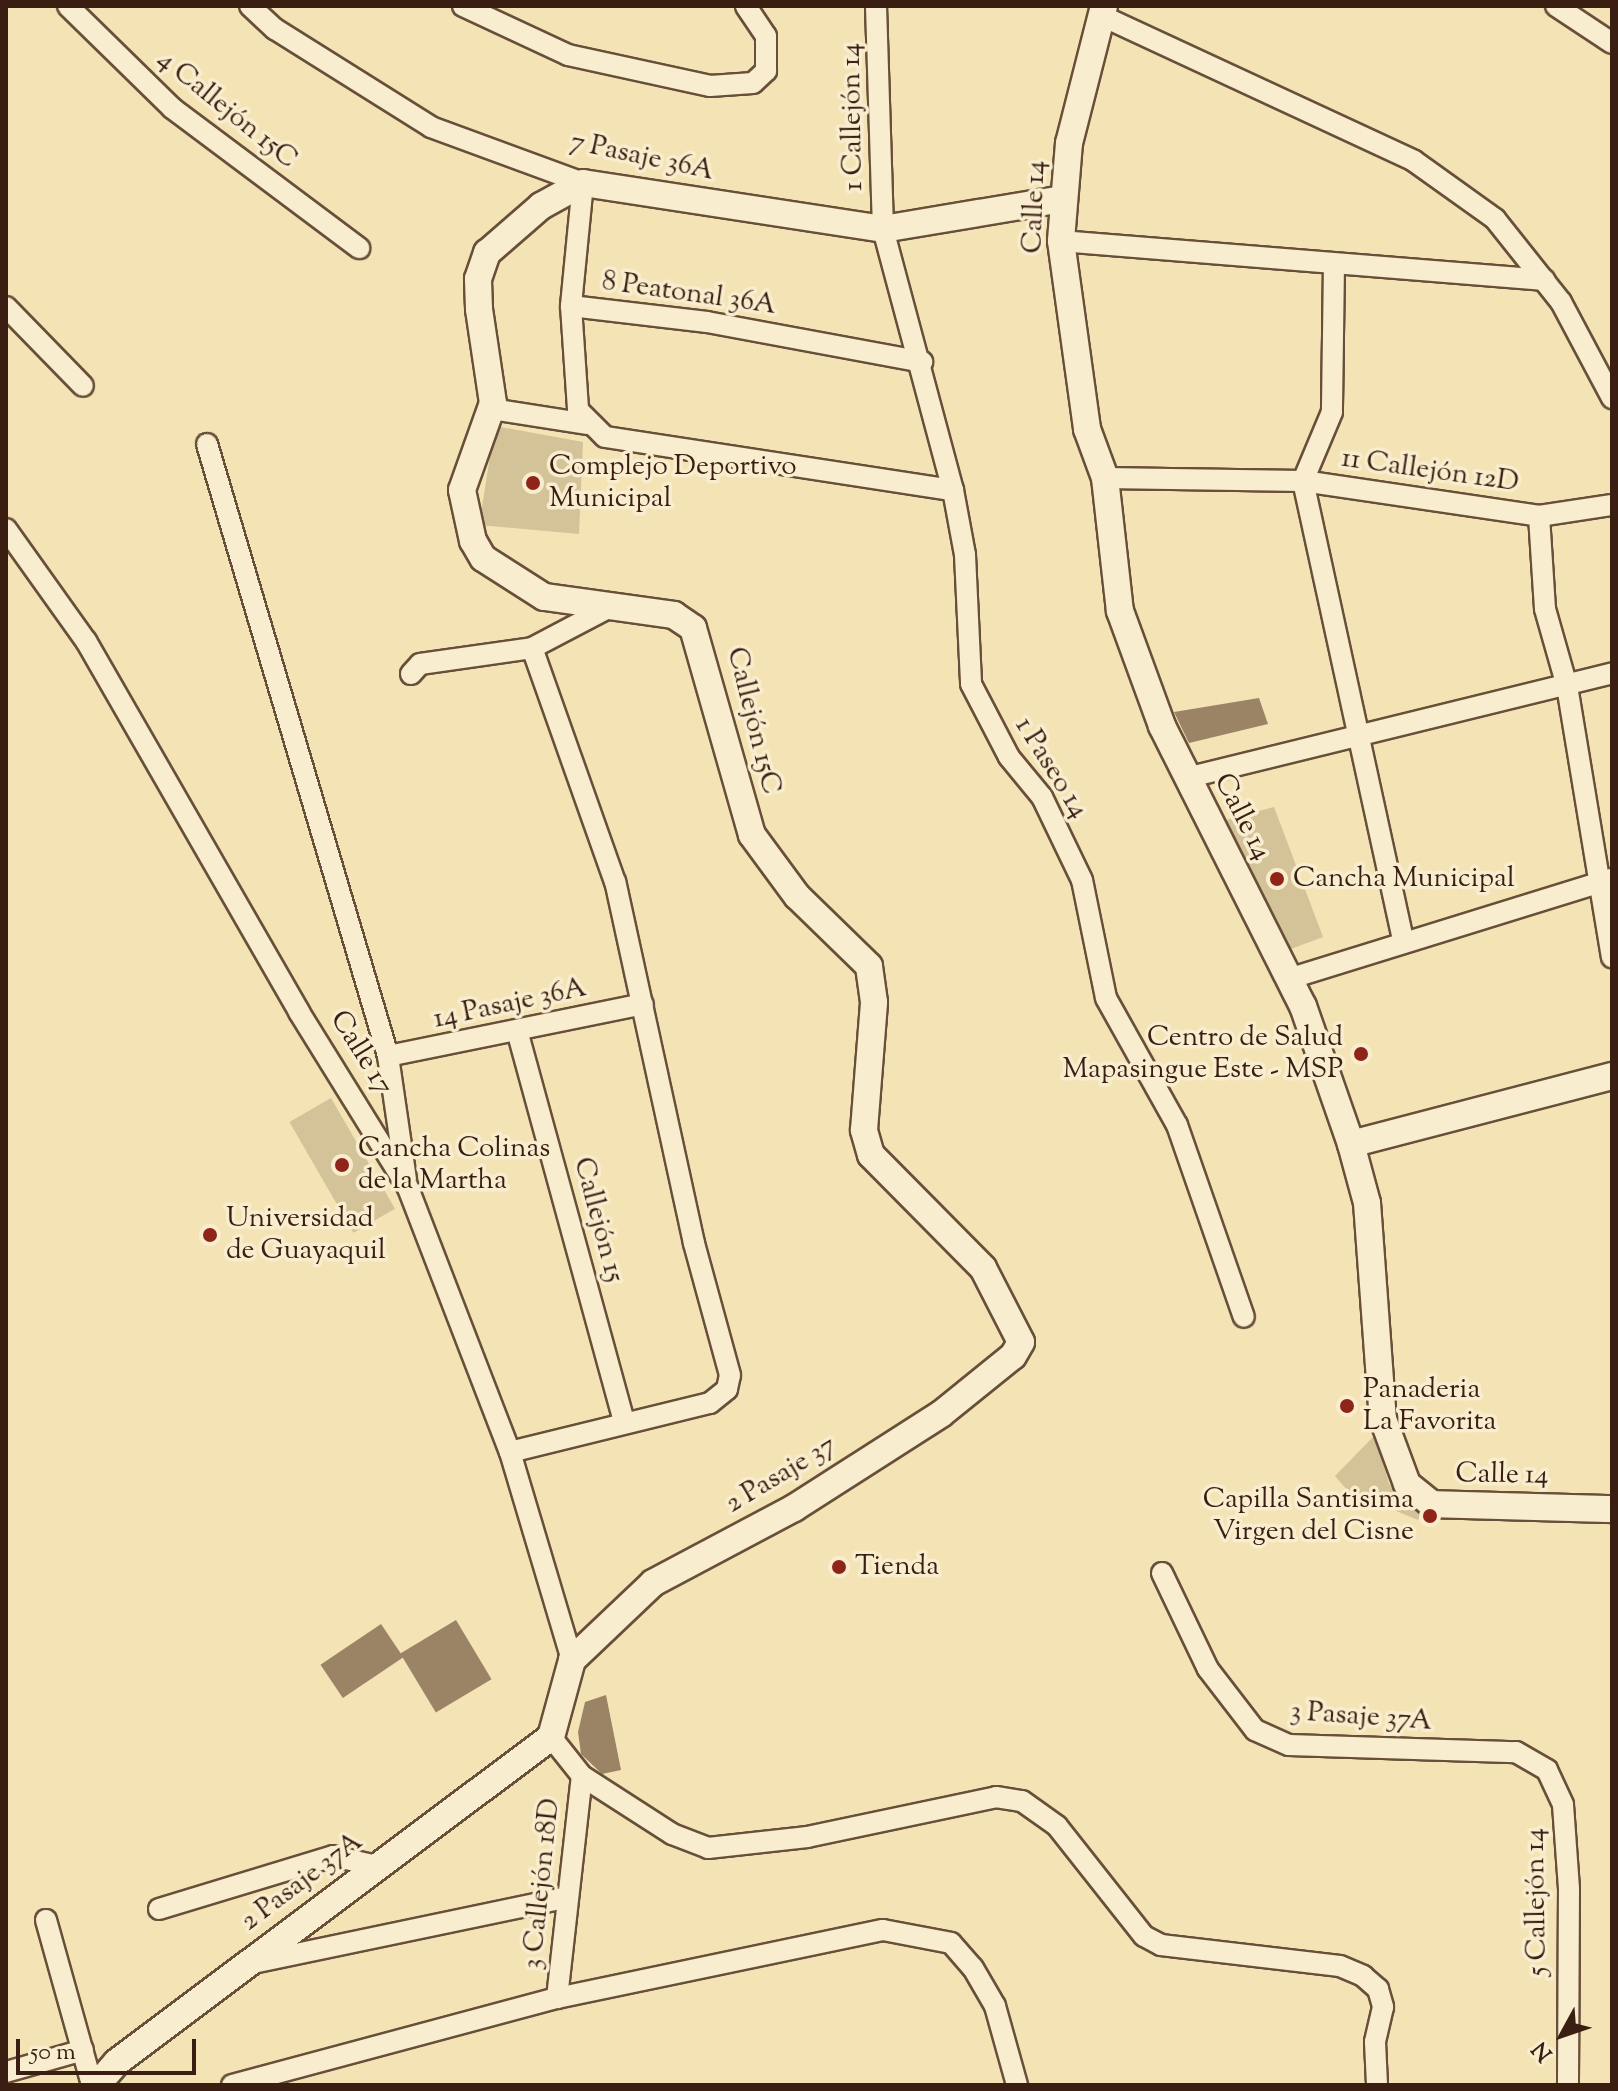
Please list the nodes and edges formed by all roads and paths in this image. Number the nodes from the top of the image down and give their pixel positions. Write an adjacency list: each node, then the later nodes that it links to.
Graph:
1 (68, 6): 13 (street, 4 Callejón 15C)
2 (250, 6): 9 (street, 7 Pasaje 36A)
3 (463, 6): 4 (street)
4 (746, 6)
5 (876, 6): 11 (street, 1 Callejón 14)
6 (1564, 8): 8 (street)
7 (1102, 10): 10 (street, Calle 14); 15 (street)
8 (1612, 43)
9 (583, 183): 11 (street, 7 Pasaje 36A); 16 (street, 8 Peatonal 36A); 21 (street, Callejón 15C)
10 (1063, 199): 11 (street, 7 Pasaje 36A); 12 (street, Calle 14)
11 (883, 229): 18 (street, 1 Paseo 14)
12 (1061, 241): 14 (street); 24 (street, Calle 14)
13 (359, 248)
14 (1334, 264): 15 (street); 25 (street)
15 (1544, 280): 20 (street)
16 (571, 306): 18 (street, 8 Peatonal 36A); 22 (street)
17 (6, 307): 19 (street)
18 (922, 362): 26 (street, 1 Paseo 14)
19 (83, 386)
20 (1612, 398)
21 (491, 409): 22 (street); 30 (street, Callejón 15C)
22 (588, 424): 26 (street)
23 (207, 444): 43 (street)
24 (1105, 478): 25 (street, 11 Callejón 12D); 36 (street, Calle 14)
25 (1303, 481): 28 (street, 11 Callejón 12D); 35 (street)
26 (953, 490): 47 (street, 1 Paseo 14)
27 (1612, 505): 28 (street)
28 (1539, 516): 34 (street, 11 Callejón 12D)
29 (9, 533): 46 (street, Calle 17)
30 (612, 606): 31 (street); 48 (street, Callejón 15C)
31 (532, 648): 33 (street); 41 (street)
32 (1612, 673): 34 (street)
33 (411, 674)
34 (1567, 686): 35 (street); 37 (street, 11 Callejón 12D)
35 (1362, 736): 36 (street); 38 (street)
36 (1186, 778): 40 (street, Calle 14)
37 (1606, 880): 38 (street); 39 (street, 11 Callejón 12D)
38 (1403, 940): 40 (street)
39 (1612, 957)
40 (1288, 979): 45 (street, Calle 14)
41 (643, 1004): 42 (street, 14 Pasaje 36A); 49 (street)
42 (518, 1034): 43 (street, 14 Pasaje 36A); 49 (street, Callejón 15)
43 (388, 1056): 46 (street)
44 (1612, 1076): 45 (street)
45 (1351, 1144): 51 (street, Calle 14)
46 (408, 1188): 50 (street, Calle 17)
47 (1244, 1317)
48 (1021, 1342): 53 (street, 2 Pasaje 37)
49 (624, 1422): 50 (street)
50 (510, 1452): 53 (street, Calle 17)
51 (1612, 1509)
52 (1162, 1573): 55 (street, 3 Pasaje 37A)
53 (572, 1660): 54 (street)
54 (551, 1737): 56 (street); 57 (street, 2 Pasaje 37A)
55 (1547, 1770): 69 (street, 5 Callejón 14)
56 (582, 1776): 58 (street, 3 Callejón 18D); 68 (street)
57 (377, 1866): 59 (street); 61 (street, 2 Pasaje 37A)
58 (568, 1897): 61 (street); 62 (street, 3 Callejón 18D)
59 (159, 1909)
60 (46, 1920): 63 (street)
61 (245, 1965): 65 (street, 2 Pasaje 37A)
62 (557, 1998): 66 (street); 67 (street)
63 (83, 2050): 64 (street); 65 (street)
64 (6, 2072)
65 (95, 2085)
66 (232, 2085)
67 (1017, 2085)
68 (1377, 2085)
69 (1568, 2085)

